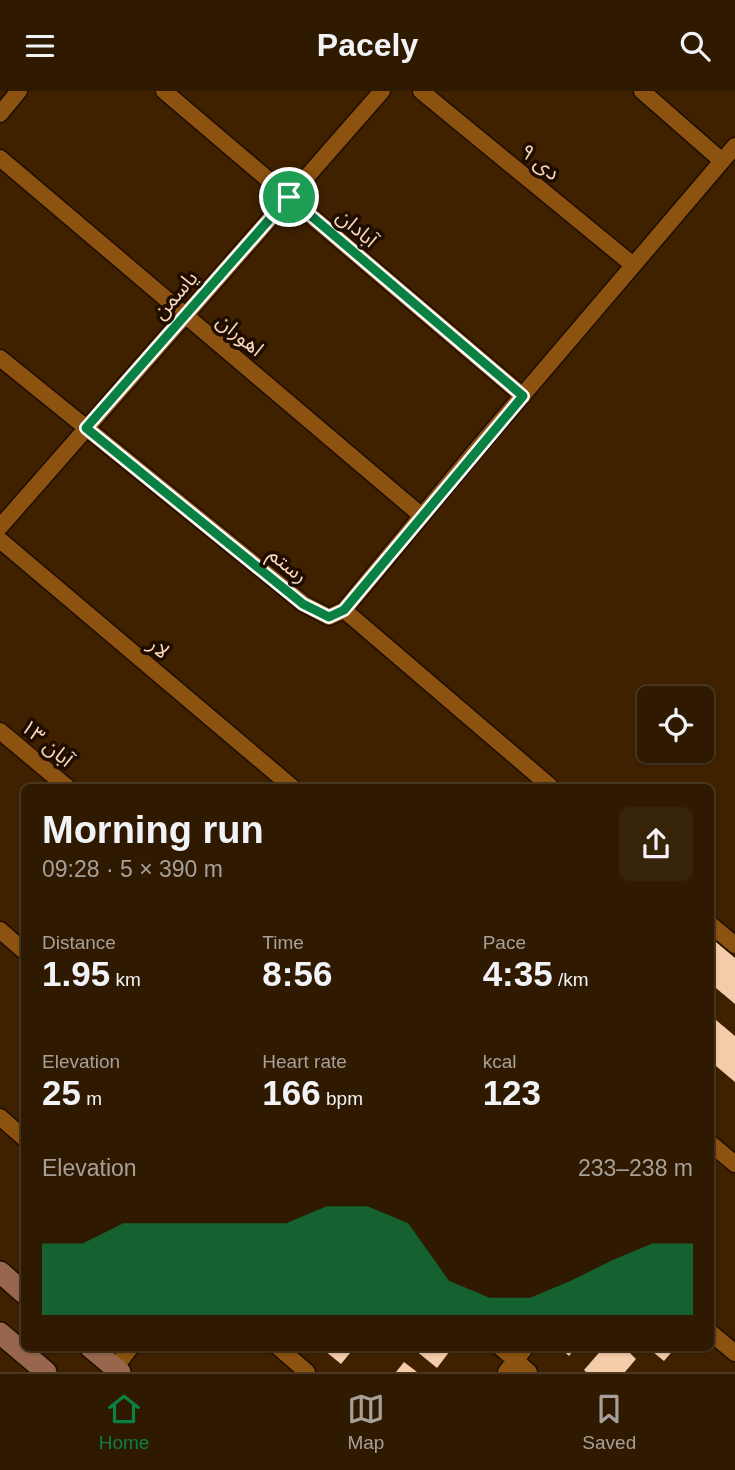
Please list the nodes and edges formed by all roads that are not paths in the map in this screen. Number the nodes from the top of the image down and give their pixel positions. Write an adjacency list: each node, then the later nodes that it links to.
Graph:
1 (19, 91): 6 (street)
2 (164, 91): 10 (street, آبادان)
3 (382, 91): 10 (street, یاسمن)
4 (421, 91): 11 (street, ۹ دی)
5 (642, 91): 9 (street)
6 (0, 114)
7 (735, 146): 9 (street)
8 (0, 158): 12 (street, اهوران)
9 (722, 161): 11 (street)
10 (289, 197): 12 (street, یاسمن); 14 (street, آبادان)
11 (633, 265): 14 (street)
12 (185, 316): 15 (street, یاسمن); 16 (street, اهوران)
13 (0, 358): 15 (street, رستم)
14 (523, 396): 16 (street)
15 (86, 428): 17 (street, یاسمن); 19 (street, رستم)
16 (422, 516): 19 (street)
17 (0, 527)
18 (0, 540): 22 (street, لار)
19 (344, 610): 23 (street)
20 (0, 731): 21 (street, ۱۳ آبان)
21 (62, 784)
22 (288, 784)
23 (547, 784)
24 (714, 927): 26 (street)
25 (0, 930): 27 (street)
26 (735, 945)
27 (21, 948)
28 (0, 1117): 29 (street)
29 (21, 1135)
30 (714, 1146): 31 (street)
31 (735, 1164)
32 (0, 1272): 33 (street)
33 (21, 1290)
34 (0, 1333): 36 (street)
35 (714, 1335): 42 (street)
36 (21, 1351)
37 (21, 1351): 45 (street)
38 (95, 1351): 44 (street)
39 (129, 1351): 44 (street)
40 (283, 1351): 46 (street)
41 (524, 1351): 43 (street)
42 (735, 1353)
43 (511, 1366): 47 (street)
44 (117, 1370)
45 (46, 1372)
46 (307, 1372)
47 (529, 1372)

